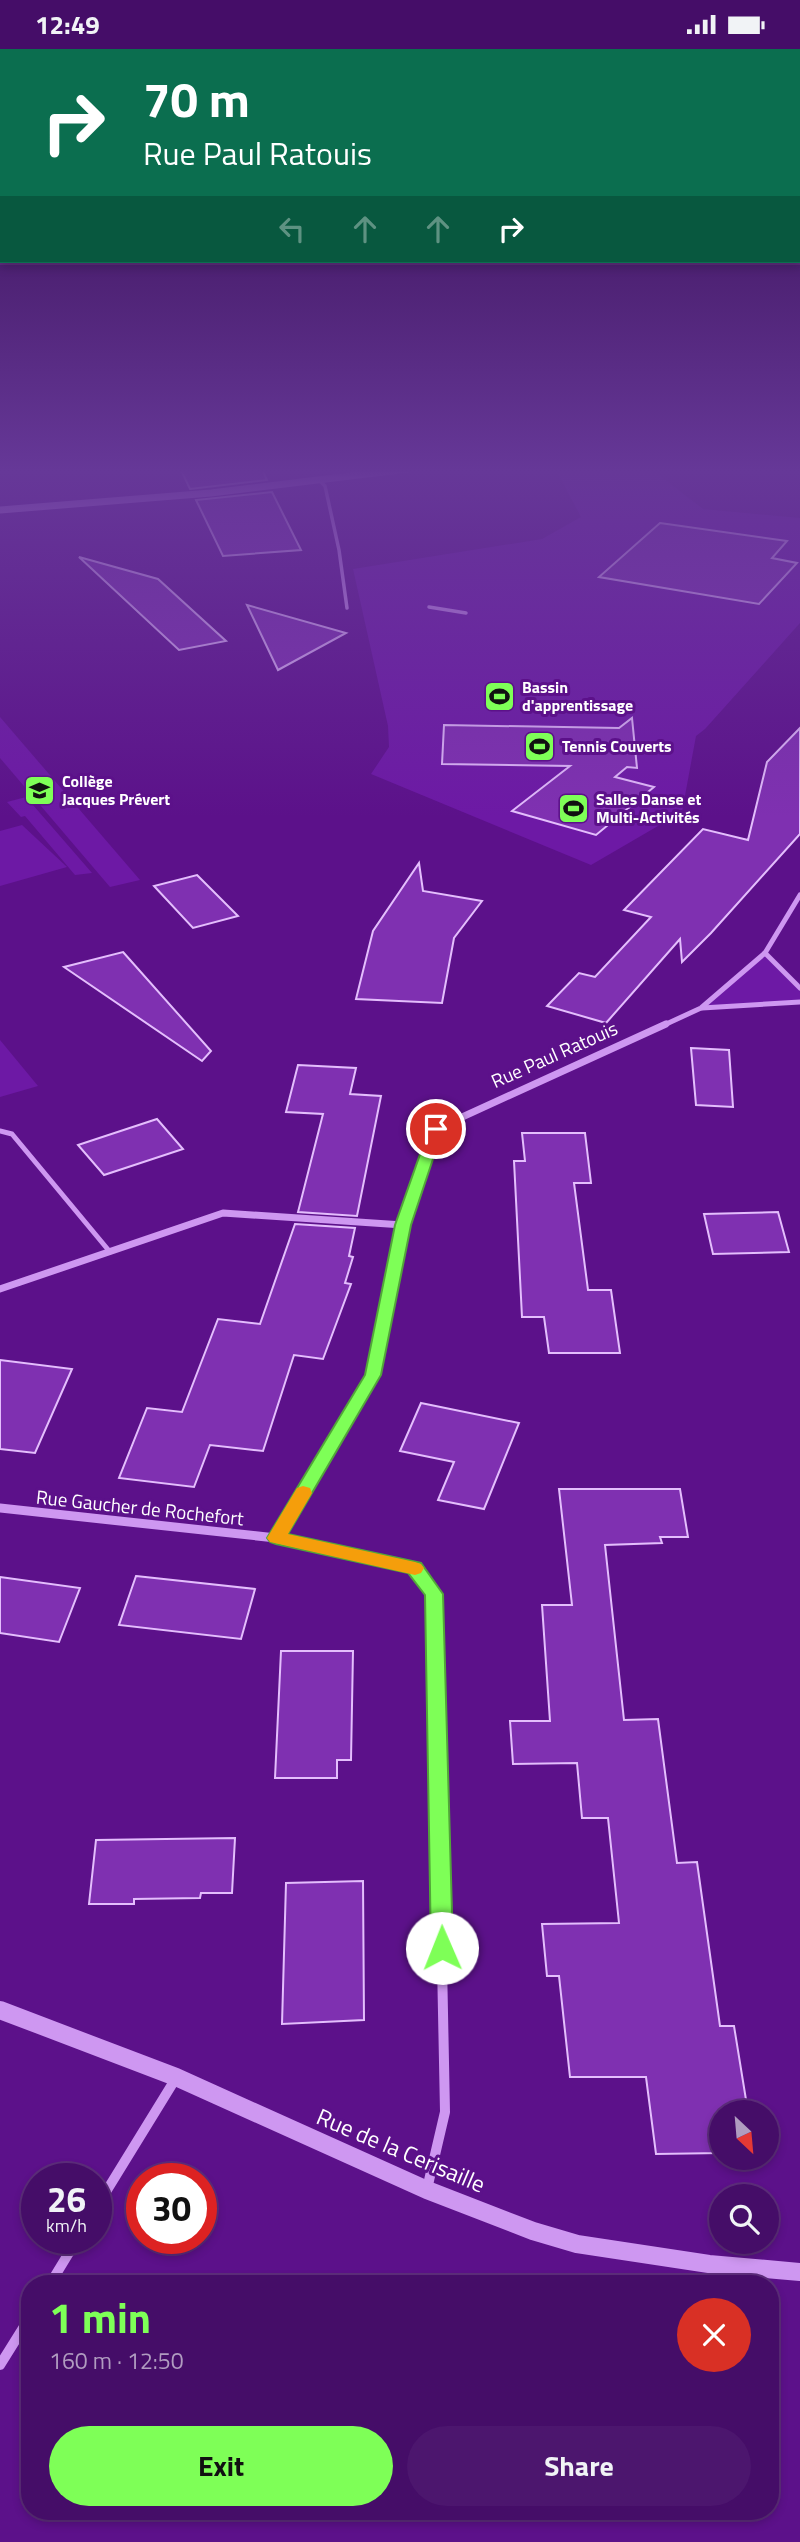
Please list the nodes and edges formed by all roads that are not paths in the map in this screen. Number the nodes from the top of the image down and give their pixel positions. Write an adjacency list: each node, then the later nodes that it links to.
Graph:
1 (344, 584): 3 (lane)
2 (429, 607): 4 (lane)
3 (347, 608)
4 (466, 613)
5 (800, 895): 6 (street, Rue Paul Ratouis)
6 (765, 953): 7 (street); 9 (street, Rue Paul Ratouis)
7 (800, 988)
8 (800, 1002): 9 (street)
9 (702, 1008): 11 (street, Rue Paul Ratouis)
10 (0, 1131): 12 (lane)
11 (403, 1225): 12 (street); 15 (street, Rue Paul Ratouis)
12 (110, 1252): 13 (street)
13 (0, 1289)
14 (0, 1507): 15 (street, Rue Gaucher de Rochefort)
15 (276, 1538): 19 (street)
16 (0, 2010): 17 (street, Rue de la Cerisaille)
17 (176, 2077): 18 (street); 19 (street, Rue de la Cerisaille)
18 (112, 2183)
19 (427, 2190): 21 (street, Rue de la Cerisaille)
20 (68, 2254): 22 (street)
21 (800, 2272)
22 (55, 2275)
23 (21, 2331): 24 (street)
24 (0, 2365)

